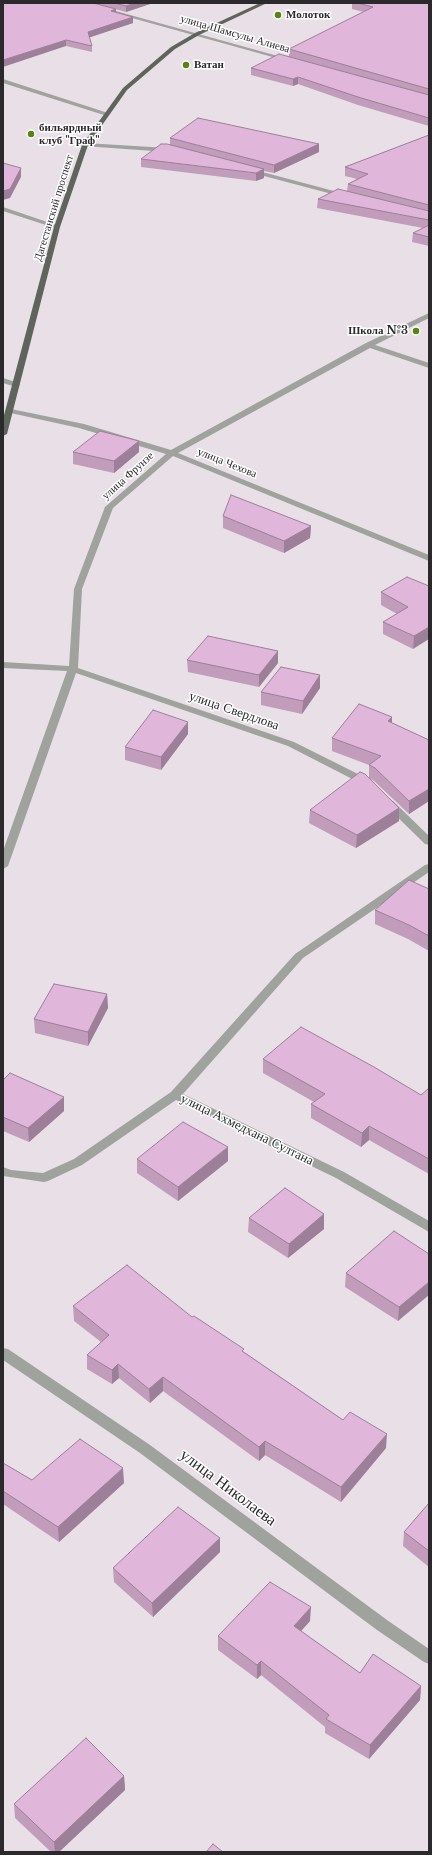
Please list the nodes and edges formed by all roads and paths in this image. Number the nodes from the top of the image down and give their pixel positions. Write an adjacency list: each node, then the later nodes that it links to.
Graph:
1 (81, 3): 3 (street, улица Шамсулы Алиева)
2 (264, 3): 3 (highway, Дагестанский проспект)
3 (197, 34): 4 (street, улица Шамсулы Алиева); 6 (highway, Дагестанский проспект)
4 (294, 61)
5 (3, 81): 6 (street)
6 (106, 114): 7 (highway, Дагестанский проспект)
7 (85, 144): 8 (street); 12 (highway, Дагестанский проспект)
8 (174, 151)
9 (244, 169): 10 (street)
10 (352, 197)
11 (3, 209): 12 (street)
12 (57, 227): 17 (highway, Дагестанский проспект)
13 (429, 315): 14 (street, улица Фрунзе)
14 (369, 345): 15 (street); 20 (street, улица Фрунзе)
15 (429, 366)
16 (3, 380): 17 (street)
17 (16, 385): 18 (highway, Дагестанский проспект)
18 (9, 410): 19 (highway, Дагестанский проспект); 20 (street, улица Чехова)
19 (3, 434)
20 (172, 452): 21 (street, улица Чехова); 23 (street, улица Фрунзе)
21 (429, 558)
22 (3, 665): 23 (street, улица Свердлова)
23 (73, 668): 24 (street, улица Свердлова); 25 (street, улица Фрунзе)
24 (429, 842)
25 (3, 866)
26 (429, 867): 27 (street)
27 (175, 1095): 28 (street, улица Ахмедхана Султана); 29 (street, улица Ахмедхана Султана)
28 (3, 1171)
29 (429, 1227)
30 (3, 1353): 31 (street, улица Николаева)
31 (429, 1657)

